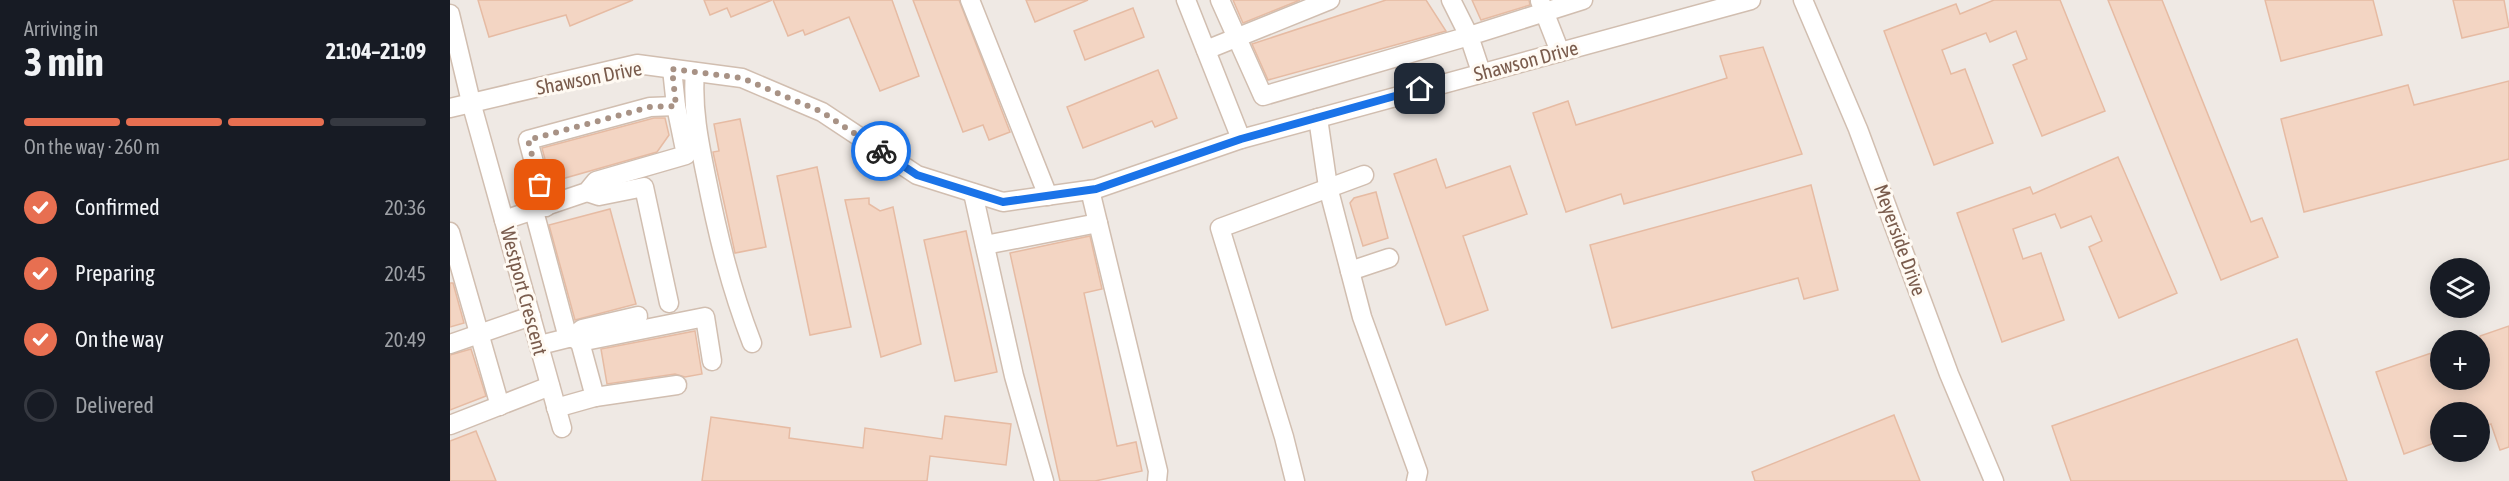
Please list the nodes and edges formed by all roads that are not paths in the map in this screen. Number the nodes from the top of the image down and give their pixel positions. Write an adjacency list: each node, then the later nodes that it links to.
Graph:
1 (970, 0): 29 (street)
2 (1186, 0): 14 (street)
3 (1220, 0): 13 (street)
4 (1330, 0): 13 (street)
5 (1451, 0): 12 (street)
6 (1583, 0): 9 (street)
7 (1751, 0): 10 (street, Shawson Drive)
8 (1803, 0): 57 (street, Meyerside Drive)
9 (1542, 6): 12 (street); 15 (street)
10 (1697, 7): 15 (street, Shawson Drive)
11 (450, 14): 19 (street, Westport Crescent)
12 (1469, 36): 13 (street); 18 (street)
13 (1236, 38): 14 (street)
14 (1206, 51): 23 (street)
15 (1560, 52): 18 (street, Shawson Drive)
16 (672, 69): 17 (street, Shawson Drive); 19 (street, Shawson Drive); 20 (street)
17 (695, 72): 28 (street, Shawson Drive); 43 (street)
18 (1481, 72): 22 (street, Shawson Drive)
19 (471, 102): 21 (street, Shawson Drive); 31 (street, Westport Crescent)
20 (676, 106): 27 (street); 30 (street)
21 (450, 108)
22 (1318, 118): 23 (street, Shawson Drive); 25 (street)
23 (1241, 139): 26 (street, Shawson Drive)
24 (1364, 175): 25 (street)
25 (1328, 187): 36 (street); 55 (street)
26 (1090, 190): 29 (street, Shawson Drive); 32 (street)
27 (587, 192): 30 (street); 37 (street)
28 (973, 193): 29 (street, Shawson Drive); 34 (street)
29 (1048, 196)
30 (540, 209): 31 (street); 41 (street)
31 (504, 220): 38 (street, Westport Crescent)
32 (1098, 223): 34 (street); 54 (street)
33 (450, 232): 40 (street)
34 (985, 245): 53 (street)
35 (1389, 258): 36 (street)
36 (1350, 271): 56 (street)
37 (669, 303)
38 (531, 316): 40 (street); 44 (street, Westport Crescent)
39 (638, 316): 41 (street)
40 (480, 333): 42 (street); 49 (street)
41 (573, 339): 44 (street); 45 (street); 48 (street)
42 (450, 344)
43 (752, 344)
44 (540, 345): 47 (street, Westport Crescent)
45 (712, 362)
46 (677, 385): 48 (street)
47 (550, 386): 49 (street); 50 (street, Westport Crescent)
48 (595, 397): 50 (street)
49 (500, 406): 51 (street)
50 (556, 408): 52 (street, Westport Crescent)
51 (450, 425)
52 (562, 428)
53 (1044, 481)
54 (1157, 481)
55 (1295, 481)
56 (1416, 481)
57 (1994, 481)

